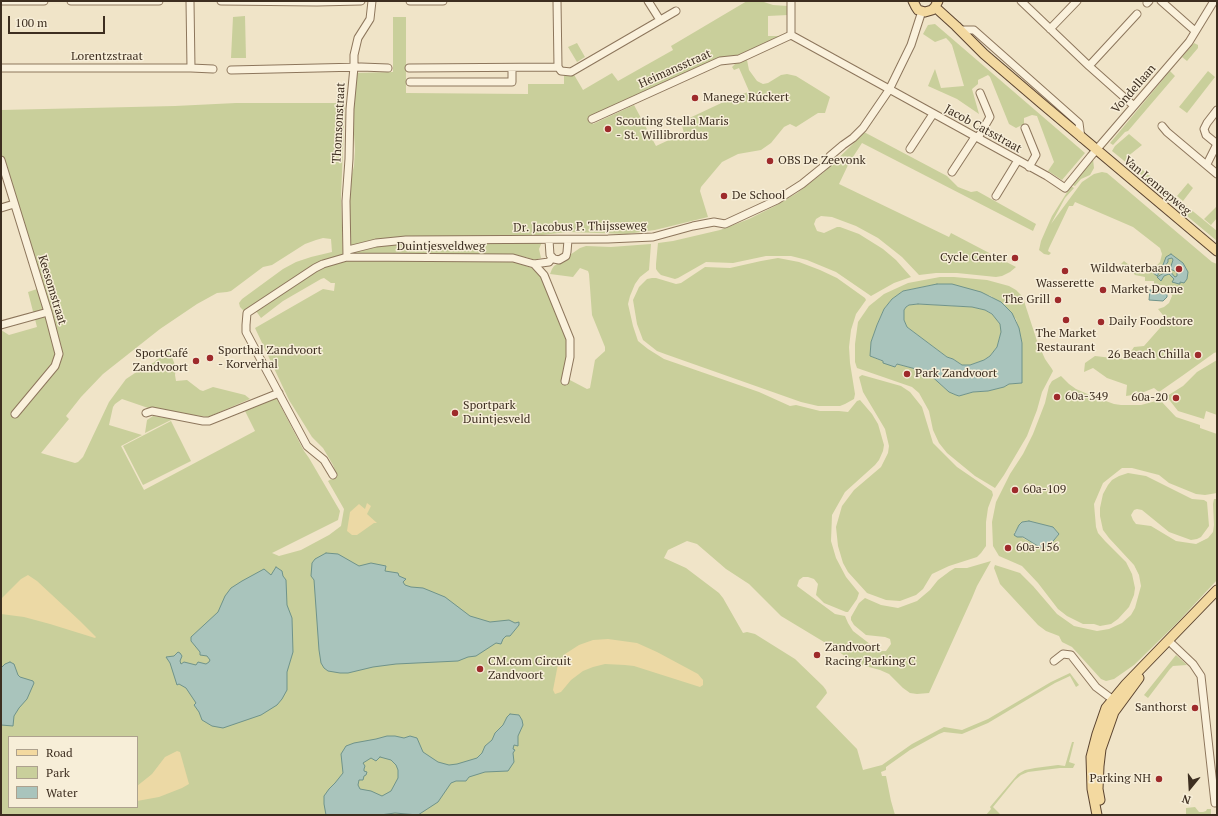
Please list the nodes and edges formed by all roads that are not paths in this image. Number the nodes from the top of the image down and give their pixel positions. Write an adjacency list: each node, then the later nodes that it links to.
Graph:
1 (1, 1): 2 (street)
2 (44, 1)
3 (71, 1): 4 (street)
4 (128, 1): 5 (street)
5 (160, 1)
6 (190, 1): 34 (street)
7 (221, 1): 8 (street)
8 (253, 1): 21 (street)
9 (361, 1): 21 (street)
10 (372, 1): 31 (street, Thomsonstraat)
11 (410, 1): 12 (street)
12 (443, 1)
13 (557, 1): 32 (street)
14 (648, 1): 26 (street)
15 (791, 1): 29 (street)
16 (913, 1): 24 (main road)
17 (1022, 1): 27 (street)
18 (1077, 1): 27 (street)
19 (1161, 1): 28 (street)
20 (1214, 1): 28 (street, Vondellaan)
21 (317, 2)
22 (937, 4): 24 (main road); 54 (main road, Van Lennepweg)
23 (676, 11): 26 (street)
24 (922, 11): 43 (street, Dr. Jacobus P. Thijsseweg)
25 (1137, 14): 30 (street)
26 (660, 20): 32 (street)
27 (1050, 29): 30 (street)
28 (1195, 31): 45 (street, Vondellaan)
29 (791, 35): 43 (street); 48 (street, Heimansstraat)
30 (1089, 66): 45 (street)
31 (354, 67): 35 (street); 40 (street); 68 (street, Thomsonstraat)
32 (558, 67): 38 (street)
33 (1, 68): 34 (street, Lorentzstraat)
34 (191, 68): 39 (street, Lorentzstraat)
35 (388, 68)
36 (410, 68): 37 (street)
37 (435, 68): 38 (street); 42 (street)
38 (512, 68): 42 (street)
39 (213, 70)
40 (231, 70)
41 (410, 82): 42 (street)
42 (436, 82)
43 (889, 90): 47 (street, Jacob Catsstraat); 66 (street, Dr. Jacobus P. Thijsseweg)
44 (980, 93): 51 (street)
45 (1134, 106): 54 (street, Vondellaan)
46 (1217, 110): 52 (street)
47 (933, 114): 51 (street, Jacob Catsstraat); 53 (street)
48 (592, 119)
49 (1162, 126): 57 (street)
50 (1026, 128): 58 (street)
51 (975, 137): 56 (street, Jacob Catsstraat); 59 (street)
52 (1217, 144): 57 (street)
53 (910, 149)
54 (1096, 150): 61 (street, Vondellaan); 67 (main road, Van Lennepweg)
55 (1, 160): 63 (street, Keesomstraat)
56 (1018, 160): 58 (street, Jacob Catsstraat); 62 (street)
57 (1207, 164): 60 (street)
58 (1029, 167): 61 (street, Jacob Catsstraat)
59 (952, 172)
60 (1217, 174)
61 (1065, 188)
62 (996, 196)
63 (14, 204): 64 (street); 72 (street, Keesomstraat)
64 (1, 208)
65 (549, 240): 66 (street, Dr. Jacobus P. Thijsseweg); 68 (street, Dr. Jacobus P. Thijsseweg); 69 (street)
66 (568, 240): 69 (street, Duintjesveldweg)
67 (1217, 251)
68 (348, 254): 70 (street, Duintjesveldweg); 75 (street, Duintjesveldweg)
69 (551, 260): 70 (street, Duintjesveldweg); 71 (street)
70 (534, 264): 71 (street)
71 (544, 275): 74 (street)
72 (48, 312): 73 (street); 77 (street, Keesomstraat)
73 (1, 325)
74 (565, 382)
75 (279, 393): 76 (street); 78 (street, Duintjesveldweg)
76 (146, 413)
77 (15, 414)
78 (333, 475)
79 (1217, 590): 81 (main road)
80 (1217, 598): 81 (main road)
81 (1170, 642): 83 (main road); 84 (street)
82 (1054, 661): 83 (street)
83 (1116, 702): 85 (main road); 86 (main road)
84 (1215, 803)
85 (1097, 815)
86 (1103, 815)

